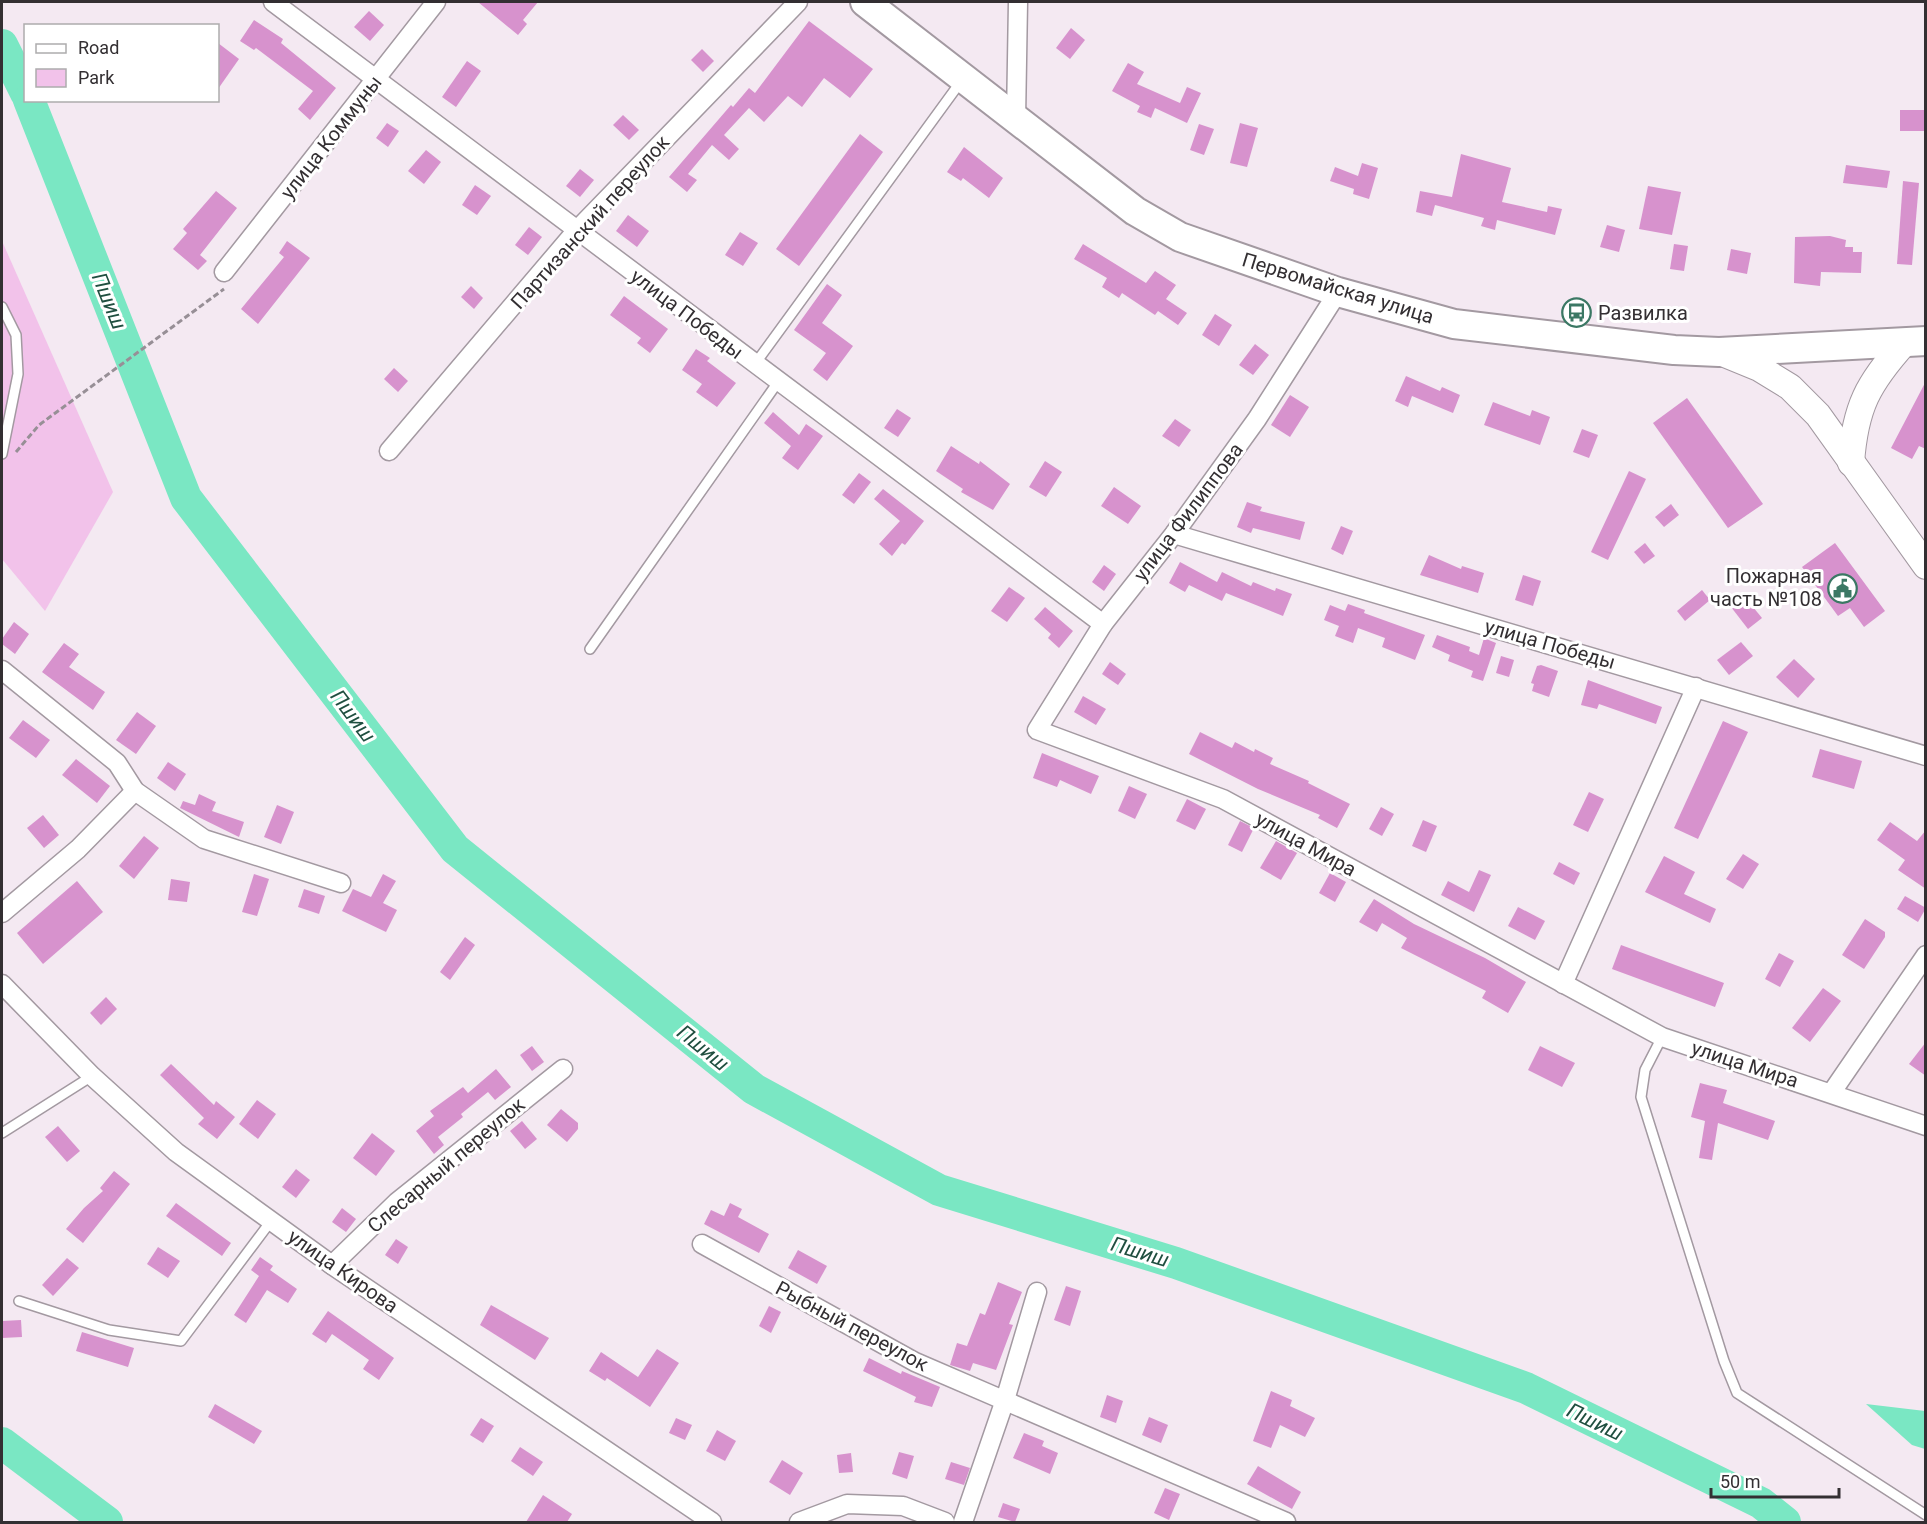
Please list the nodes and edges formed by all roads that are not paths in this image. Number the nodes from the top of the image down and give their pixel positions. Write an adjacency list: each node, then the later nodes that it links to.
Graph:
1 (273, 2): 7 (street, улица Победы)
2 (436, 2): 7 (street, улица Коммуны)
3 (798, 2): 9 (street, Партизанский переулок)
4 (865, 2): 6 (main road, Первомайская улица)
5 (1018, 2): 8 (street)
6 (963, 79): 8 (main road, Первомайская улица); 15 (lane)
7 (376, 81): 9 (street, улица Победы); 10 (street, улица Коммуны)
8 (1016, 119): 11 (main road, Первомайская улица)
9 (576, 231): 15 (street, улица Победы); 17 (street, Партизанский переулок)
10 (225, 272)
11 (1338, 292): 14 (main road, Первомайская улица); 20 (street, улица Филиппова)
12 (2, 307): 18 (lane)
13 (1915, 341): 14 (main road, Первомайская улица); 19 (main road)
14 (1719, 352): 19 (main road)
15 (755, 364): 16 (street, улица Победы)
16 (778, 382): 22 (street, улица Победы); 23 (lane)
17 (389, 451)
18 (5, 457)
19 (1851, 463): 21 (main road)
20 (1174, 534): 22 (street, улица Филиппова); 25 (street, улица Победы)
21 (1926, 566)
22 (1103, 624): 26 (street, улица Филиппова)
23 (590, 649)
24 (2, 670): 28 (street)
25 (1696, 687): 27 (street, улица Победы); 33 (street)
26 (1037, 730): 33 (street, улица Мира)
27 (1926, 756)
28 (135, 791): 29 (street); 30 (street)
29 (341, 883)
30 (2, 913)
31 (1926, 955): 37 (street)
32 (2, 984): 36 (street, улица Кирова)
33 (1563, 984): 34 (street, улица Мира)
34 (1662, 1036): 37 (street, улица Мира); 46 (lane)
35 (563, 1070): 42 (street, Слесарный переулок)
36 (92, 1076): 39 (lane); 40 (street, улица Кирова)
37 (1832, 1092): 38 (street, улица Мира)
38 (1926, 1126)
39 (2, 1133)
40 (271, 1221): 42 (street, улица Кирова); 44 (lane)
41 (702, 1244): 45 (street, Рыбный переулок)
42 (332, 1264): 47 (street, улица Кирова)
43 (1037, 1292): 45 (street)
44 (19, 1301)
45 (1005, 1400): 50 (street); 51 (street, Рыбный переулок)
46 (1926, 1515)
47 (712, 1522)
48 (799, 1522): 49 (street)
49 (945, 1522)
50 (963, 1522)
51 (1286, 1522)

